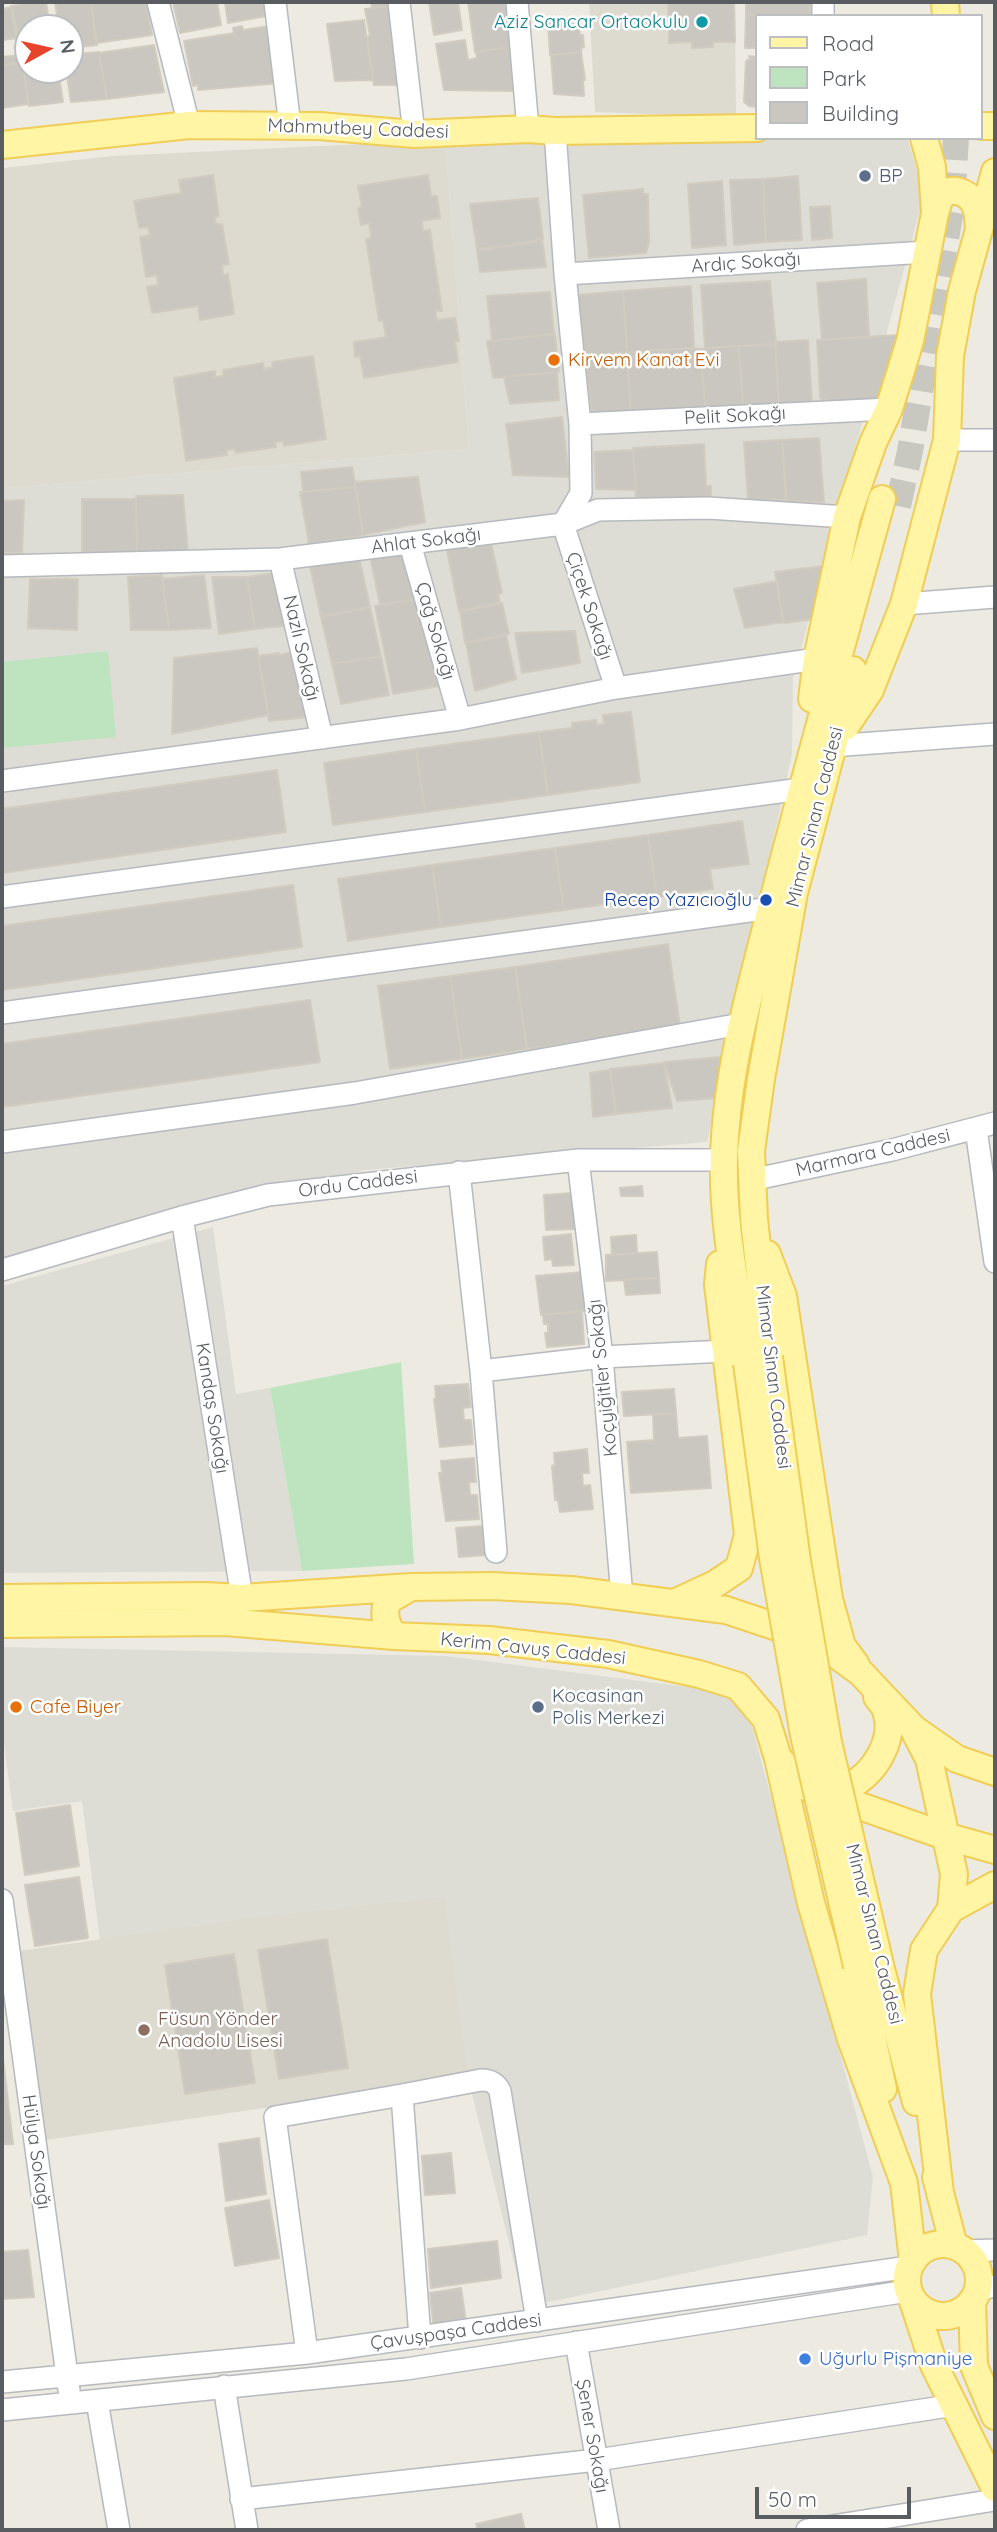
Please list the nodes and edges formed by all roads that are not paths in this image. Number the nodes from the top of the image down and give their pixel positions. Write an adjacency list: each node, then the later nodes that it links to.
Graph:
1 (158, 2): 5 (street)
2 (275, 2): 6 (street)
3 (399, 2): 10 (street)
4 (517, 2): 8 (street)
5 (189, 125): 6 (main road, Mahmutbey Caddesi); 12 (main road, Mahmutbey Caddesi)
6 (290, 126): 10 (main road, Mahmutbey Caddesi)
7 (755, 128): 9 (main road, Mahmutbey Caddesi)
8 (527, 129): 9 (main road, Mahmutbey Caddesi); 10 (main road, Mahmutbey Caddesi)
9 (555, 131): 17 (street)
10 (414, 134)
11 (925, 140): 14 (main road)
12 (2, 145)
13 (995, 172): 15 (main road)
14 (935, 213): 15 (main road); 16 (main road)
15 (987, 237): 20 (main road)
16 (927, 252): 17 (street, Ardıç Sokağı); 18 (main road)
17 (565, 274): 19 (street)
18 (889, 409): 19 (street, Pelit Sokağı); 22 (main road)
19 (580, 424): 23 (street)
20 (947, 440): 21 (street); 28 (main road)
21 (995, 440)
22 (848, 517): 23 (street, Ahlat Sokağı); 29 (main road)
23 (563, 523): 24 (street, Ahlat Sokağı); 30 (street, Çiçek Sokağı)
24 (410, 544): 25 (street, Ahlat Sokağı); 31 (street, Çağ Sokağı)
25 (280, 559): 26 (street, Ahlat Sokağı); 33 (street, Nazlı Sokağı)
26 (2, 566)
27 (995, 597): 28 (street)
28 (904, 604): 34 (main road)
29 (817, 659): 30 (street); 36 (main road)
30 (616, 688): 31 (street)
31 (460, 719): 33 (street)
32 (995, 734): 34 (street)
33 (322, 738): 35 (street)
34 (832, 746): 36 (main road, Mimar Sinan Caddesi); 46 (main road, Mimar Sinan Caddesi)
35 (2, 781)
36 (801, 789): 37 (street); 38 (main road, Mimar Sinan Caddesi)
37 (2, 897)
38 (772, 908): 39 (street); 40 (main road, Mimar Sinan Caddesi)
39 (2, 1013)
40 (741, 1024): 42 (street); 44 (main road, Mimar Sinan Caddesi)
41 (986, 1126): 46 (street, Marmara Caddesi); 49 (street)
42 (2, 1142)
43 (578, 1160): 44 (street, Ordu Caddesi); 45 (street, Ordu Caddesi); 51 (street, Koçyiğitler Sokağı)
44 (724, 1160): 52 (main road, Mimar Sinan Caddesi)
45 (459, 1172): 47 (street, Ordu Caddesi); 53 (street)
46 (751, 1180): 48 (main road, Mimar Sinan Caddesi)
47 (182, 1217): 50 (street, Ordu Caddesi); 58 (street, Kandaş Sokağı)
48 (754, 1219): 52 (main road, Mimar Sinan Caddesi); 62 (main road)
49 (995, 1262)
50 (2, 1270)
51 (601, 1357): 52 (street); 53 (street); 56 (street, Koçyiğitler Sokağı)
52 (747, 1357): 59 (main road); 73 (main road, Mimar Sinan Caddesi, bridge)
53 (481, 1371): 54 (street)
54 (496, 1552)
55 (411, 1587): 56 (main road); 58 (main road); 61 (main road)
56 (622, 1597): 59 (main road)
57 (2, 1598): 58 (main road)
58 (242, 1598)
59 (674, 1603): 62 (main road)
60 (2, 1624): 61 (main road, Kerim Çavuş Caddesi)
61 (394, 1636): 64 (main road, Kerim Çavuş Caddesi)
62 (861, 1673): 63 (main road); 66 (main road)
63 (914, 1729): 65 (main road); 67 (main road)
64 (778, 1758): 66 (main road, Kerim Çavuş Caddesi); 75 (main road)
65 (995, 1772)
66 (821, 1791): 67 (main road, Kerim Çavuş Caddesi)
67 (945, 1836): 68 (main road, Kerim Çavuş Caddesi); 71 (main road)
68 (995, 1850)
69 (995, 1885): 71 (main road)
70 (2, 1900): 72 (street, Hülya Sokağı)
71 (951, 1909): 76 (main road)
72 (3, 1922): 85 (street, Hülya Sokağı)
73 (869, 1966): 75 (main road, Mimar Sinan Caddesi); 76 (main road, Mimar Sinan Caddesi)
74 (402, 2095): 81 (street); 82 (street); 84 (street)
75 (904, 2183): 79 (main road)
76 (940, 2193): 77 (main road, Mimar Sinan Caddesi)
77 (958, 2249): 78 (street); 79 (main road); 80 (main road)
78 (995, 2250)
79 (911, 2280): 80 (main road); 81 (street, Çavuşpaşa Caddesi); 83 (street, Çavuşpaşa Caddesi); 90 (main road)
80 (981, 2292): 92 (main road)
81 (537, 2321): 82 (street, Çavuşpaşa Caddesi)
82 (421, 2338): 84 (street, Çavuşpaşa Caddesi)
83 (576, 2342): 87 (street, Çavuşpaşa Caddesi); 93 (street, Şener Sokağı)
84 (307, 2353): 85 (street, Çavuşpaşa Caddesi)
85 (67, 2376): 86 (street, Çavuşpaşa Caddesi); 89 (street, Hülya Sokağı)
86 (2, 2382)
87 (224, 2386): 88 (street, Çavuşpaşa Caddesi); 95 (street)
88 (97, 2401): 89 (street, Çavuşpaşa Caddesi); 97 (street)
89 (71, 2403): 91 (street, Çavuşpaşa Caddesi)
90 (954, 2405): 93 (street); 94 (main road)
91 (2, 2410)
92 (995, 2416)
93 (597, 2460): 95 (street); 99 (street, Şener Sokağı)
94 (995, 2488)
95 (241, 2499): 98 (street)
96 (995, 2500): 100 (street)
97 (119, 2530)
98 (247, 2530)
99 (609, 2530)
100 (807, 2530)

